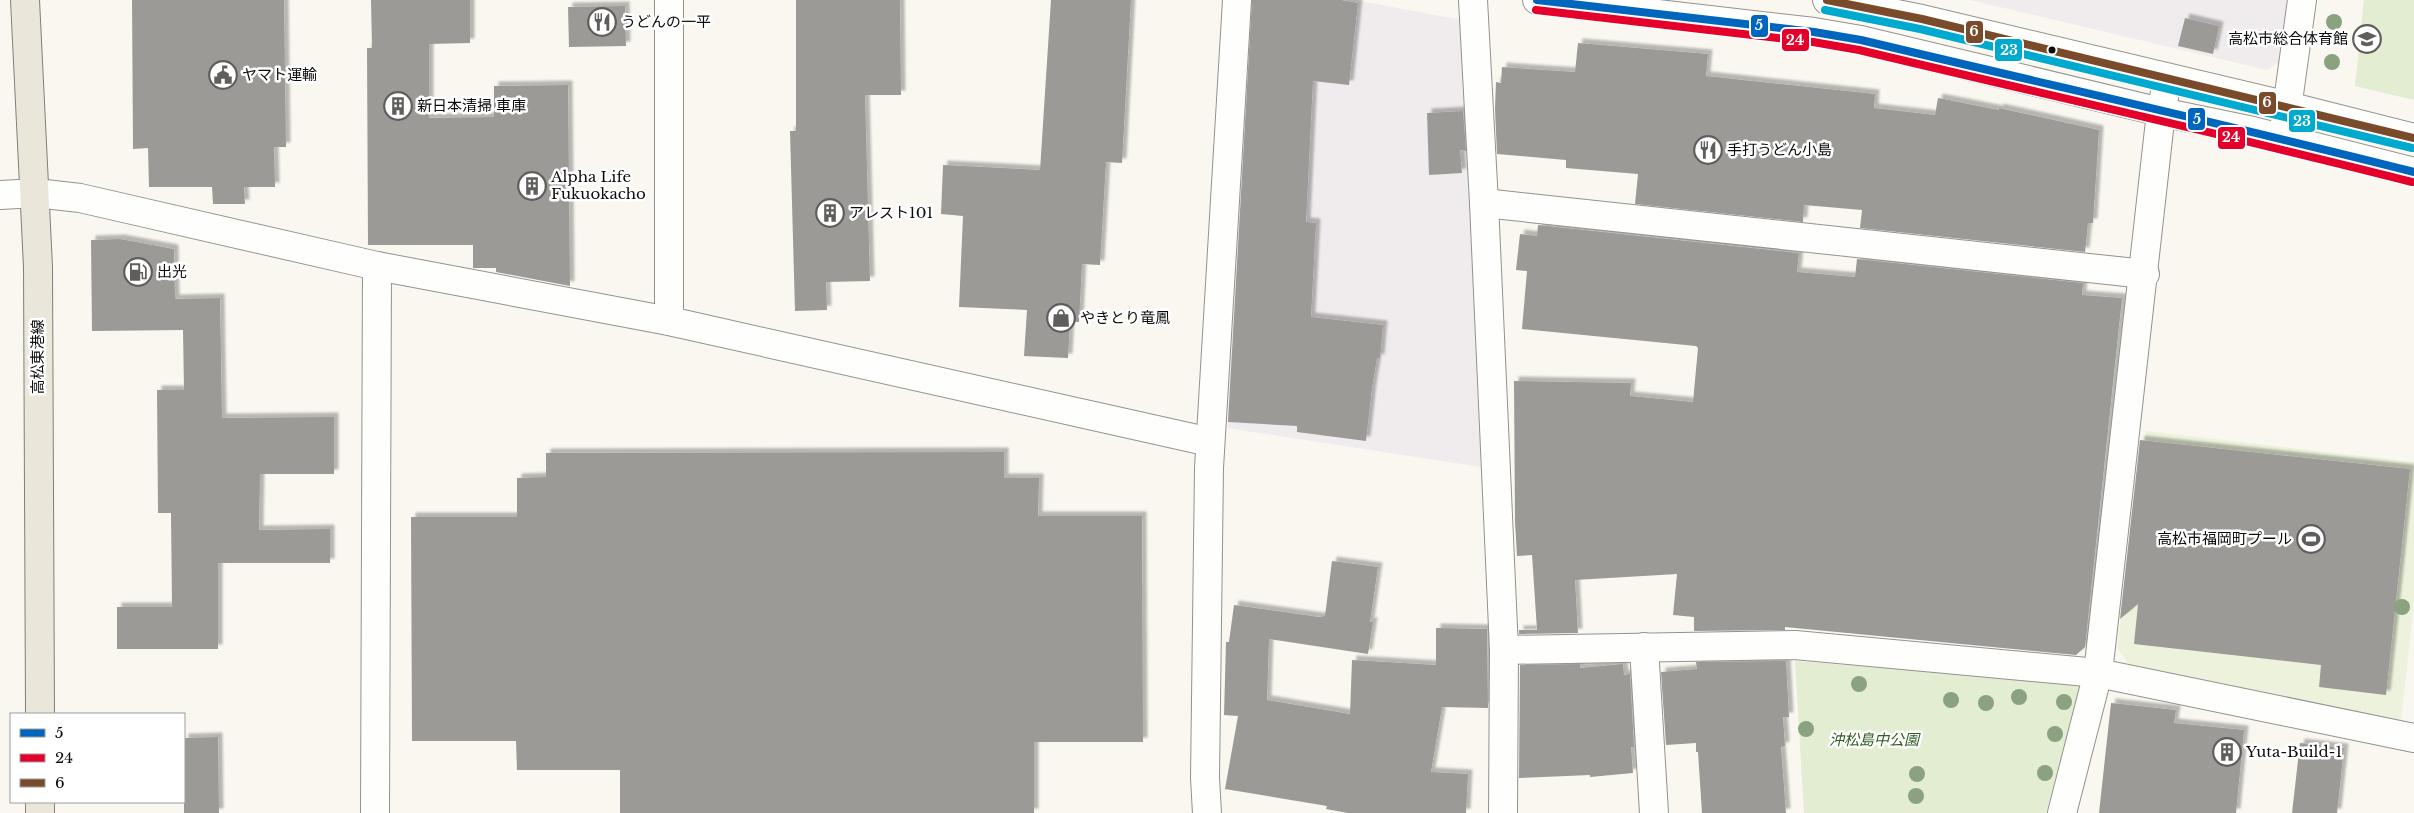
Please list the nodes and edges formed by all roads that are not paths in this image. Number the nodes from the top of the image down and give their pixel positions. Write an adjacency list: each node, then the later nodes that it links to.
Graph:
1 (25, 0): 14 (main road, 高松東港線)
2 (669, 0): 19 (street)
3 (1238, 0): 20 (street)
4 (1473, 0): 16 (street)
5 (1537, 0): 10 (street)
6 (1827, 0): 8 (street)
7 (2302, 0): 9 (street)
8 (2168, 78): 9 (street); 10 (street)
9 (2288, 106): 11 (street); 12 (street)
10 (2161, 112): 12 (street); 18 (street)
11 (2414, 138)
12 (2282, 139): 13 (street)
13 (2414, 172)
14 (36, 193): 15 (street); 17 (street); 24 (main road, 高松東港線)
15 (0, 195)
16 (1484, 203): 18 (street); 22 (street)
17 (377, 266): 19 (street); 26 (street)
18 (2145, 274): 23 (street)
19 (668, 321): 20 (street)
20 (1210, 442): 27 (street)
21 (1644, 647): 22 (street); 23 (street); 29 (street)
22 (1504, 650): 28 (street)
23 (2098, 673): 25 (street); 30 (street)
24 (40, 713)
25 (2414, 738)
26 (375, 813)
27 (1207, 813)
28 (1503, 813)
29 (1654, 813)
30 (2062, 813)

